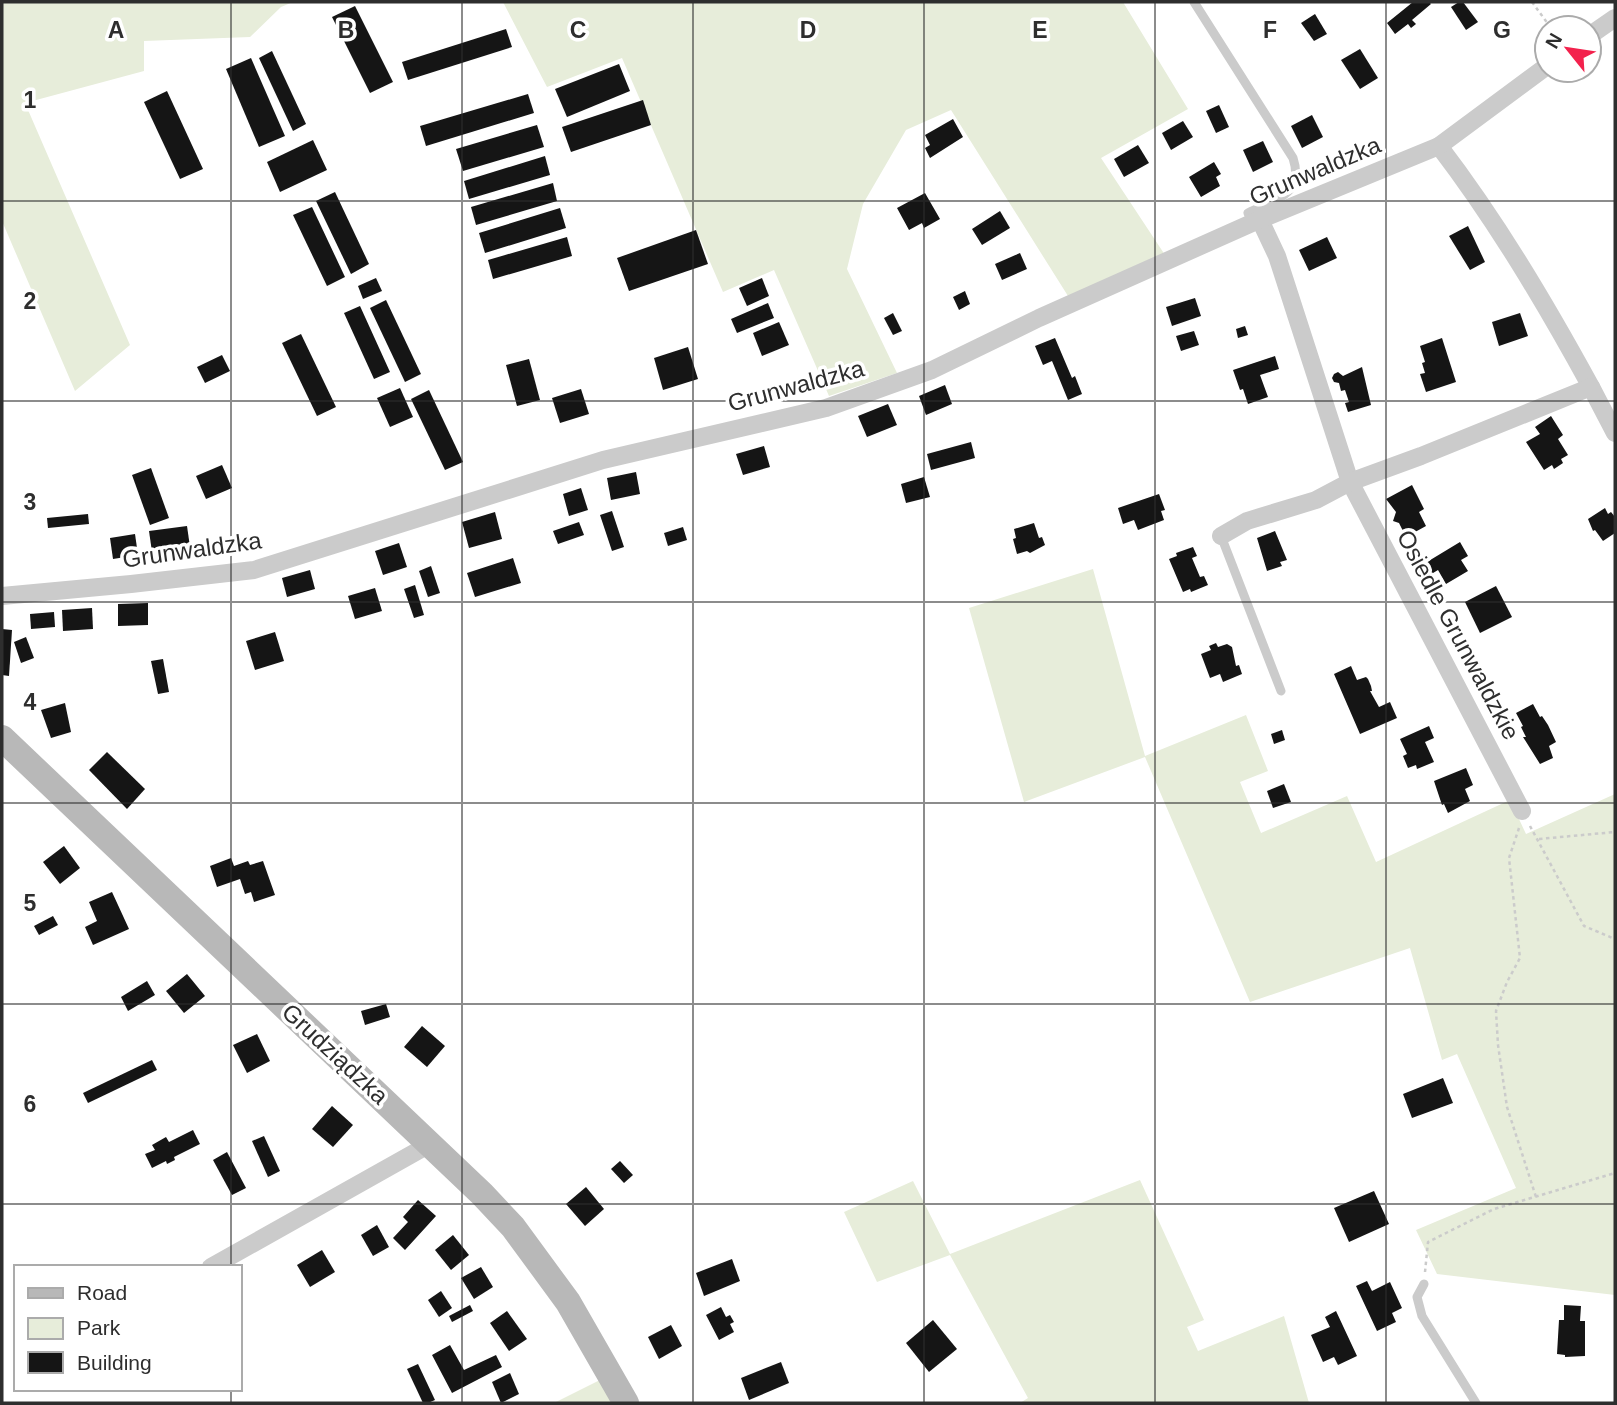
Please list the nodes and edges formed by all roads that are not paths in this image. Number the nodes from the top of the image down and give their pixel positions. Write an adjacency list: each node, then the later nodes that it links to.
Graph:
1 (1194, 2): 4 (lane)
2 (1533, 76): 3 (street, Grunwaldzka)
3 (1439, 146): 4 (street, Grunwaldzka); 5 (street)
4 (1256, 222): 7 (street, Osiedle Grunwaldzkie); 9 (street, Grunwaldzka)
5 (1591, 387): 6 (street); 7 (street)
6 (1615, 433)
7 (1350, 482): 8 (street); 12 (street, Osiedle Grunwaldzkie)
8 (1220, 536): 10 (lane)
9 (2, 596)
10 (1281, 691)
11 (2, 738): 13 (street, Grudziądzka)
12 (1522, 811)
13 (430, 1144): 14 (street); 16 (street, Grudziądzka)
14 (215, 1265)
15 (1424, 1283): 17 (lane)
16 (626, 1403)
17 (1476, 1403)

